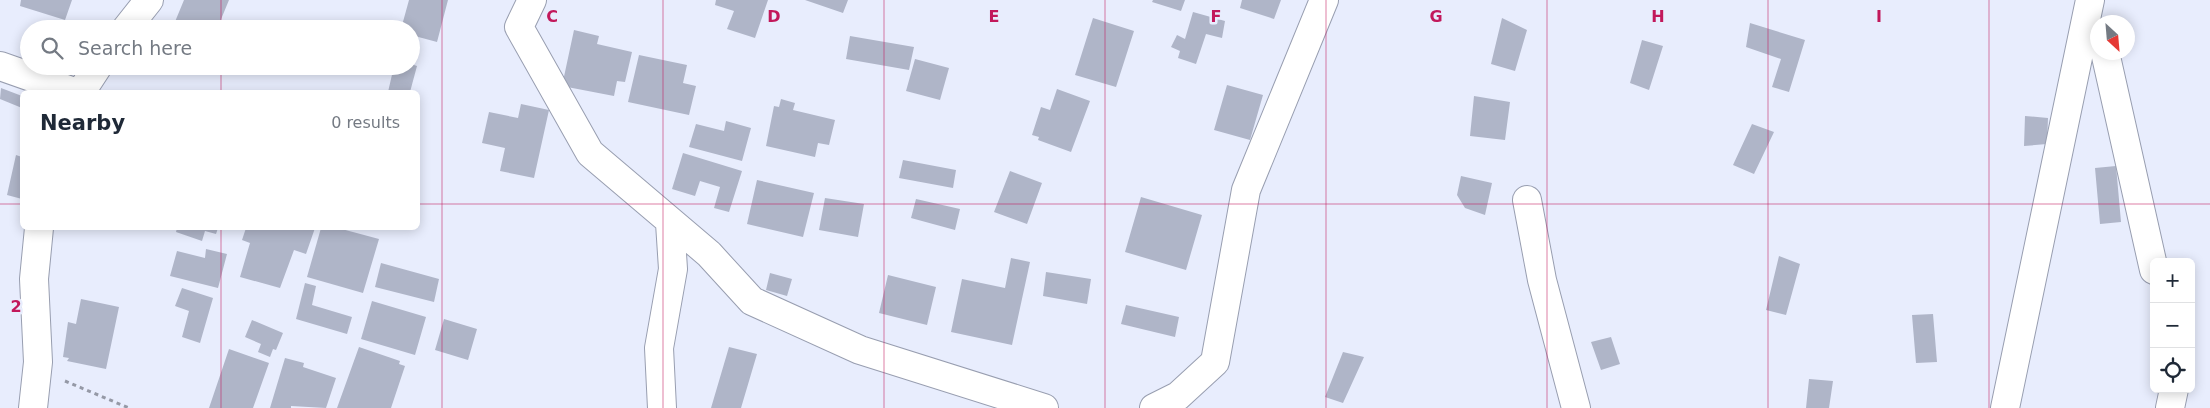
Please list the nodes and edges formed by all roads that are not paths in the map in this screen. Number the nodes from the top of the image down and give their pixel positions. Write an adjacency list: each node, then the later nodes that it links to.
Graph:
1 (149, 0): 6 (street)
2 (532, 0): 15 (street)
3 (1324, 0): 22 (street)
4 (2092, 0): 5 (street); 24 (street)
5 (2096, 15)
6 (133, 20)
7 (2107, 60): 17 (street)
8 (0, 66): 9 (street)
9 (20, 73)
10 (26, 75): 12 (street)
11 (92, 75): 13 (street)
12 (68, 90)
13 (82, 90)
14 (1527, 200): 23 (street)
15 (670, 223): 20 (street); 21 (street)
16 (39, 230): 19 (street)
17 (2151, 258)
18 (2173, 393): 25 (street)
19 (33, 408)
20 (662, 408)
21 (1044, 408)
22 (1154, 408)
23 (1576, 408)
24 (2006, 408)
25 (2170, 408)

